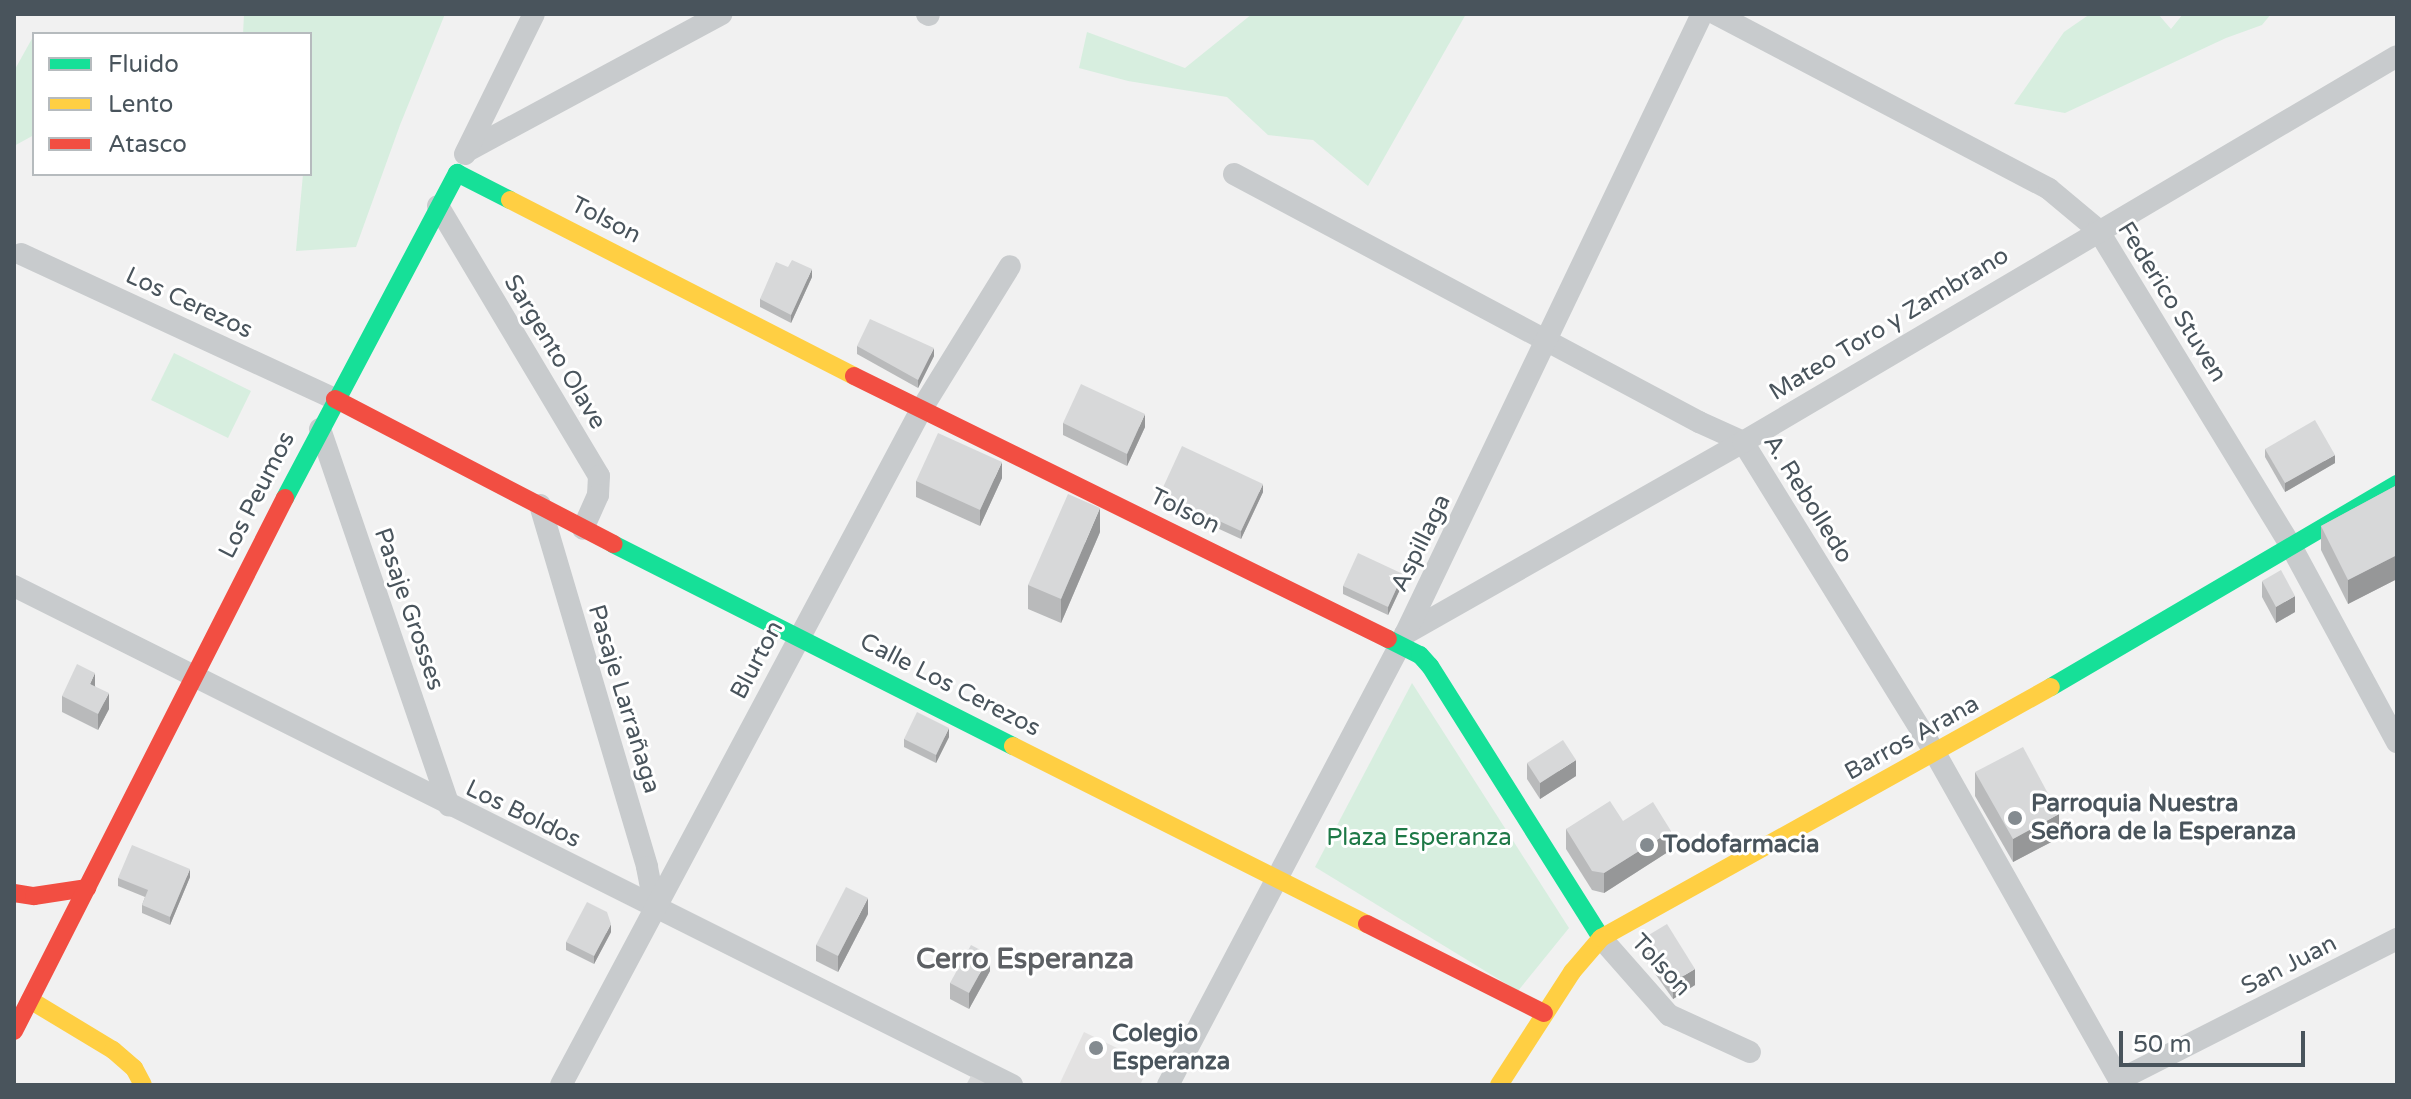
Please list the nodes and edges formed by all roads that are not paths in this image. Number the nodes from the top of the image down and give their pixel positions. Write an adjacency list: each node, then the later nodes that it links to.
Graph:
1 (534, 14): 6 (street, Los Peumos)
2 (721, 14): 6 (street)
3 (1702, 14): 13 (street, Aspillaga)
4 (1716, 14): 10 (street, Federico Stuven)
5 (2397, 56): 10 (street, Mateo Toro y Zambrano)
6 (467, 151): 7 (street, Los Peumos)
7 (457, 173): 9 (street, Los Peumos); 15 (street, Tolson)
8 (1234, 174): 13 (street, A. Rebolledo)
9 (438, 206): 14 (street, Los Peumos); 20 (street, Sargento Olave)
10 (2098, 230): 17 (street, Mateo Toro y Zambrano); 21 (street, Federico Stuven)
11 (21, 254): 14 (street, Los Cerezos)
12 (1010, 266): 15 (street, Blurton)
13 (1547, 339): 17 (street, A. Rebolledo); 24 (street, Aspillaga)
14 (335, 399): 16 (street, Los Peumos); 19 (street, Calle Los Cerezos)
15 (921, 410): 23 (street, Blurton); 24 (street, Tolson)
16 (320, 429): 25 (street, Los Peumos); 28 (street, Pasaje Grosses)
17 (1743, 442): 24 (street, Mateo Toro y Zambrano); 27 (street, A. Rebolledo)
18 (2397, 484): 21 (street, Barros Arana)
19 (540, 505): 20 (street, Calle Los Cerezos); 32 (street, Pasaje Larrañaga)
20 (583, 529): 23 (street, Calle Los Cerezos)
21 (2291, 546): 26 (street, Federico Stuven); 27 (street, Barros Arana)
22 (14, 586): 25 (street, Los Boldos)
23 (799, 636): 29 (street, Calle Los Cerezos); 32 (street, Blurton)
24 (1403, 640): 29 (street, Aspillaga); 33 (street, Tolson)
25 (194, 677): 28 (street, Los Boldos); 30 (street, Los Peumos)
26 (2397, 742)
27 (1935, 753): 33 (street, Barros Arana); 39 (street, A. Rebolledo)
28 (449, 806): 32 (street, Los Boldos)
29 (1278, 878): 36 (street, Calle Los Cerezos); 43 (street, Aspillaga)
30 (87, 888): 31 (street, Los Peumos); 31 (street)
31 (35, 904): 35 (street, Los Peumos)
32 (655, 908): 41 (street, Blurton); 42 (street, Los Boldos)
33 (1601, 938): 36 (street, Barros Arana); 38 (street, Tolson)
34 (2397, 939): 39 (street, San Juan)
35 (30, 1000): 37 (street, Los Peumos); 40 (street)
36 (1544, 1013): 44 (street, Barros Arana)
37 (14, 1031)
38 (1750, 1052)
39 (2119, 1080)
40 (143, 1085)
41 (561, 1085)
42 (1012, 1085)
43 (1168, 1085)
44 (1499, 1085)

